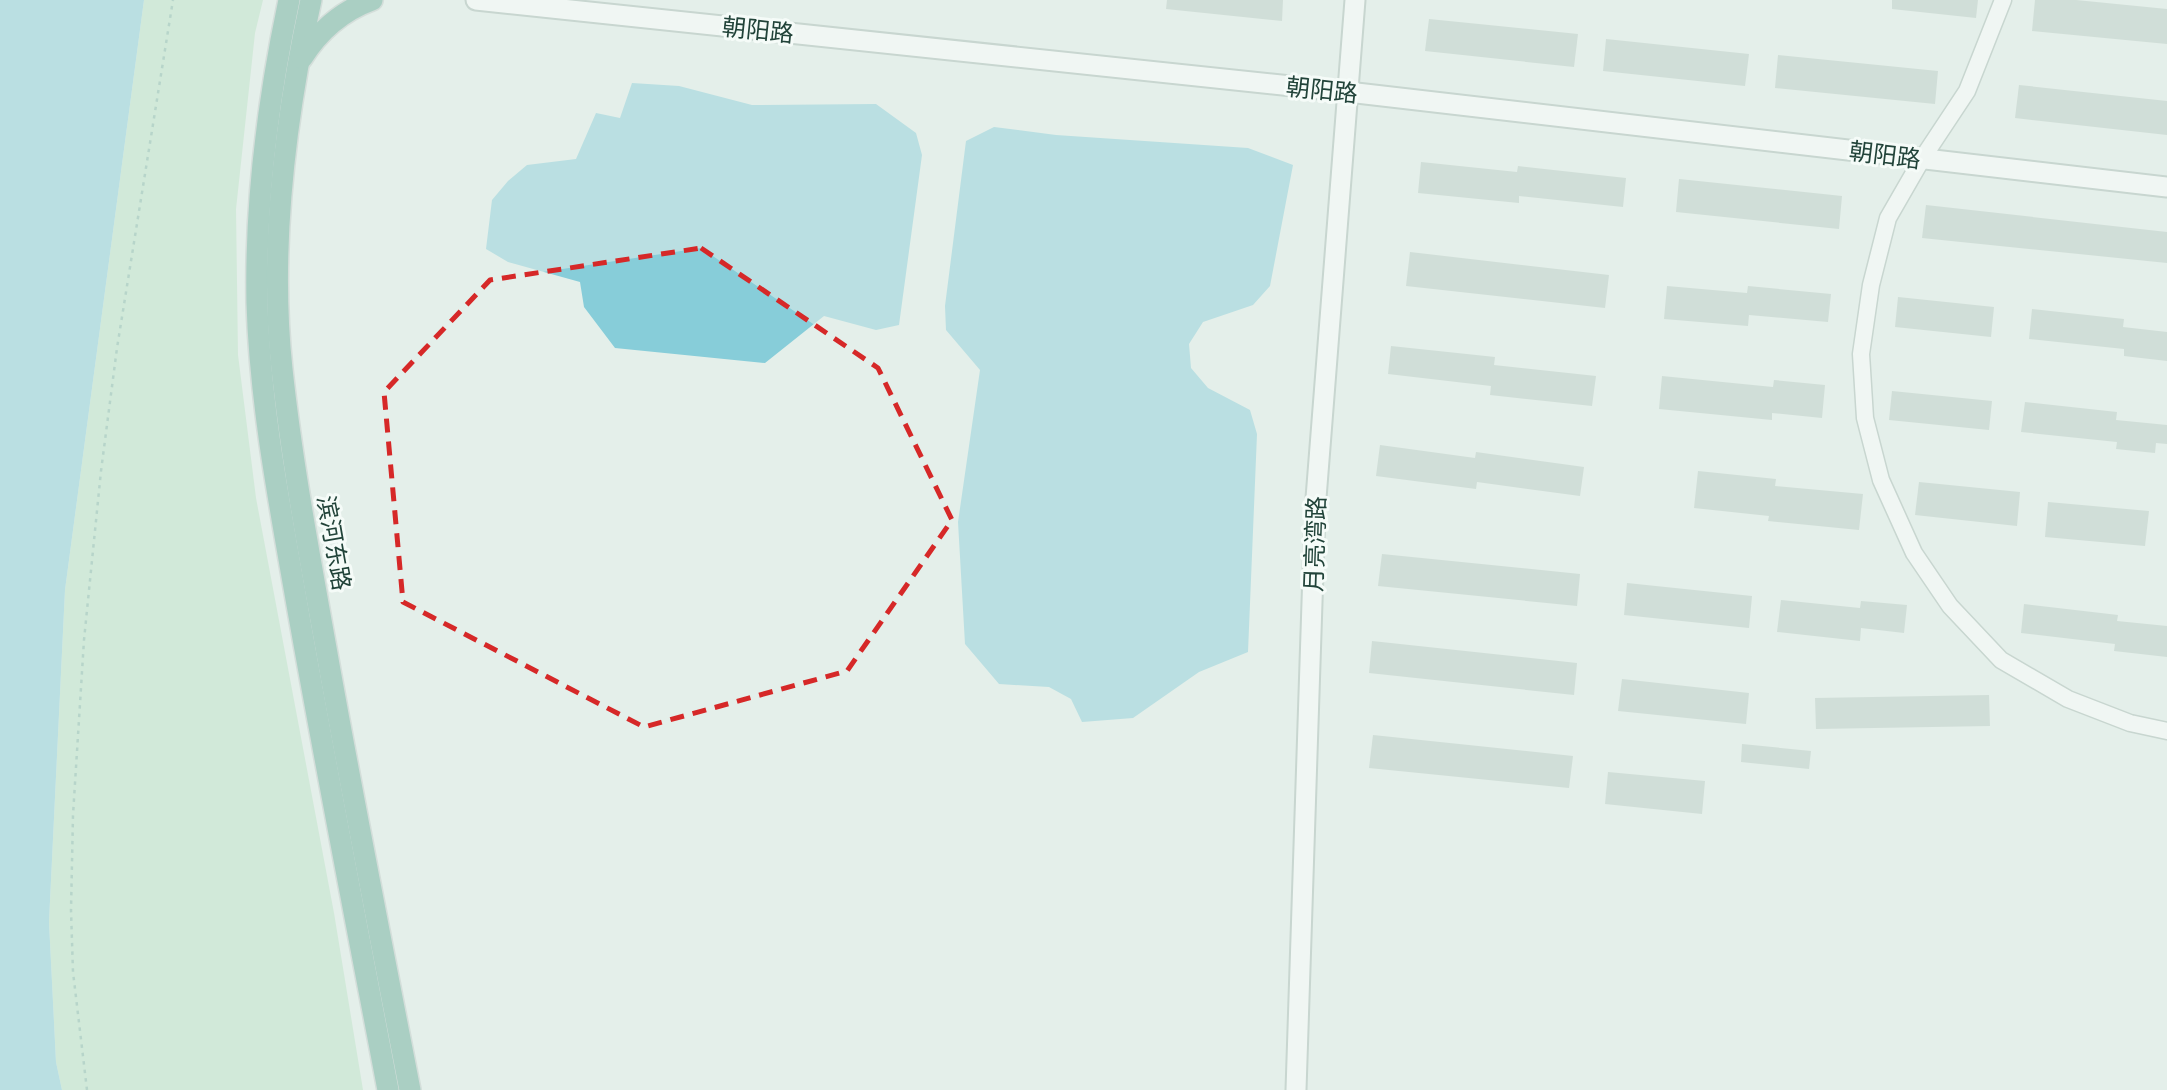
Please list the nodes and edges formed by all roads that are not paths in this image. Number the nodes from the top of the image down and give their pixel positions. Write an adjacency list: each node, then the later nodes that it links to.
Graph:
1 (289, 0): 12 (main road, 滨河东路)
2 (311, 0): 7 (main road, 滨河东路)
3 (372, 0): 7 (main road)
4 (476, 0): 8 (street, 朝阳路)
5 (1355, 0): 8 (street, 月亮湾路)
6 (2003, 0): 9 (street)
7 (297, 66): 13 (main road, 滨河东路)
8 (1348, 92): 9 (street, 朝阳路); 14 (street, 月亮湾路)
9 (1922, 159): 10 (street, 朝阳路); 11 (street)
10 (2167, 187)
11 (2167, 731)
12 (388, 1090)
13 (410, 1090)
14 (1296, 1090)

